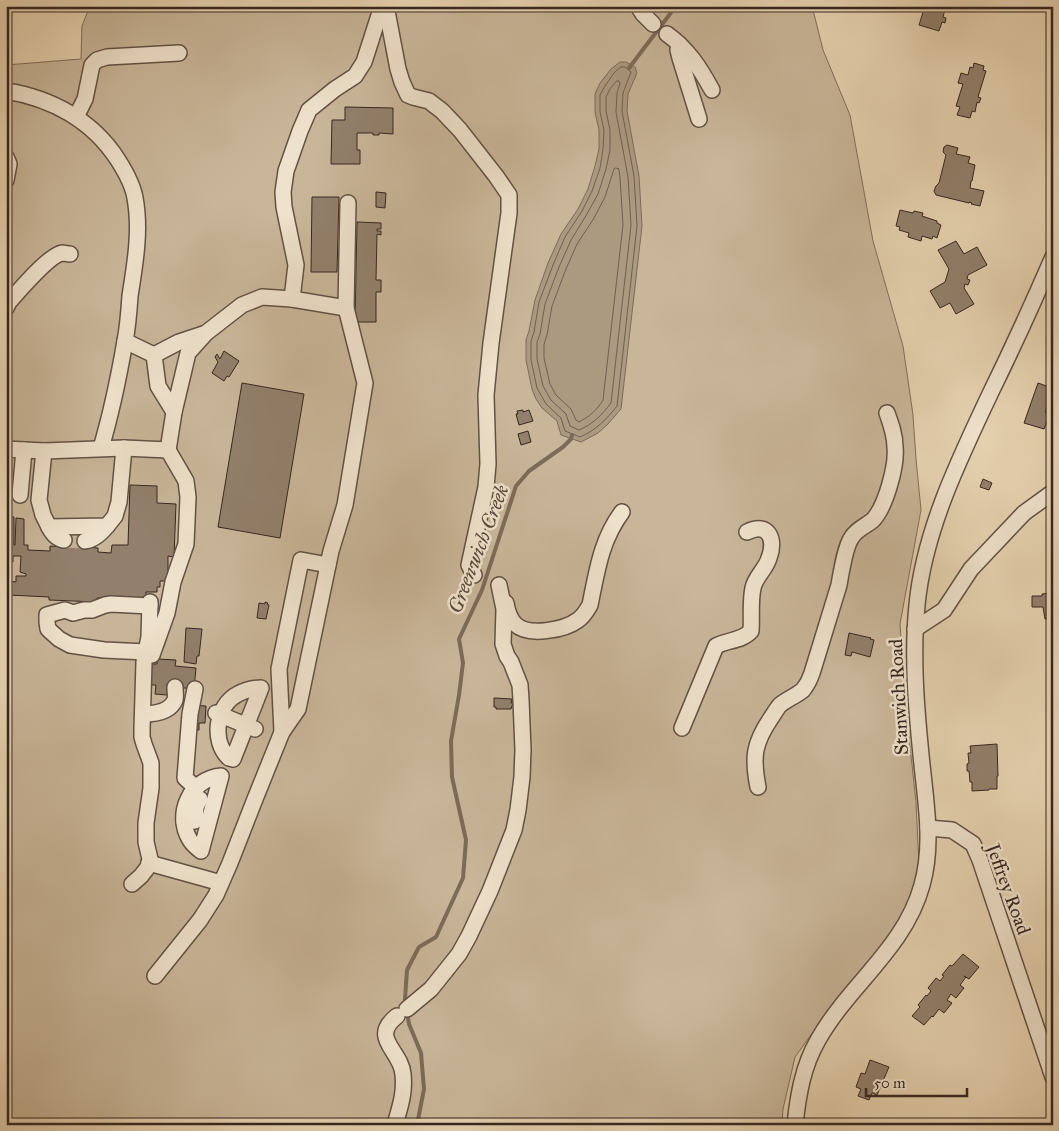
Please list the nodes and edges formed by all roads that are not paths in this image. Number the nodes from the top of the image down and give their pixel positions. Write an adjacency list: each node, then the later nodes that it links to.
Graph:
1 (384, 6): 16 (street); 40 (street)
2 (638, 6): 3 (street)
3 (654, 24)
4 (667, 34): 5 (street)
5 (678, 44): 7 (street); 10 (street)
6 (178, 53): 9 (street)
7 (712, 90)
8 (6, 91): 9 (street)
9 (76, 117): 20 (street)
10 (699, 119)
11 (6, 157): 12 (street)
12 (6, 180)
13 (348, 203): 18 (street)
14 (70, 254): 17 (street)
15 (1053, 257): 41 (street, Stanwich Road)
16 (292, 299): 18 (street); 19 (street)
17 (6, 308)
18 (346, 308): 39 (street)
19 (206, 333): 21 (street); 22 (street)
20 (125, 341): 21 (street); 24 (street)
21 (154, 354): 22 (street)
22 (174, 412): 28 (street)
23 (887, 413): 53 (street)
24 (101, 448): 25 (street); 29 (street)
25 (124, 448): 28 (street); 35 (street)
26 (6, 449): 27 (street)
27 (24, 450): 29 (street); 31 (street)
28 (168, 450): 43 (street)
29 (44, 452): 32 (street)
30 (1053, 492): 41 (street)
31 (13, 495): 32 (street)
32 (39, 500): 34 (street)
33 (622, 512): 62 (street)
34 (49, 526): 35 (street); 37 (street)
35 (107, 526): 38 (street)
36 (747, 532): 50 (street)
37 (64, 540)
38 (85, 541)
39 (328, 565): 51 (street); 51 (street)
40 (474, 575)
41 (915, 629): 56 (street, Stanwich Road)
42 (146, 652): 42 (street); 43 (street)
43 (144, 671): 47 (street)
44 (175, 687): 47 (street)
45 (195, 688): 54 (street)
46 (239, 697): 48 (street); 49 (street); 49 (street)
47 (143, 714): 57 (street)
48 (219, 714): 49 (street); 52 (street)
49 (246, 725): 52 (street); 52 (street)
50 (682, 728)
51 (282, 732): 59 (street)
52 (222, 741)
53 (758, 787)
54 (191, 806): 55 (street); 55 (street); 55 (street)
55 (214, 814)
56 (928, 828): 61 (street, Jeffrey Road); 63 (street, Stanwich Road)
57 (149, 863): 58 (street); 59 (street)
58 (132, 884)
59 (221, 884): 60 (street)
60 (155, 976)
61 (1053, 1077)
62 (395, 1125)
63 (795, 1125)

